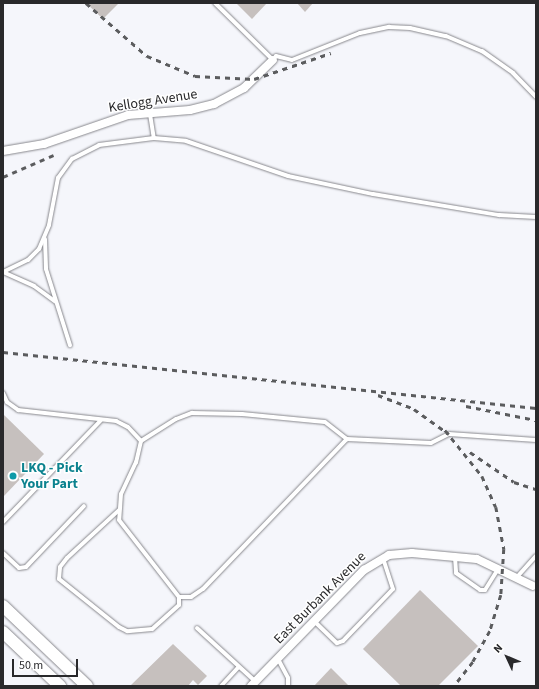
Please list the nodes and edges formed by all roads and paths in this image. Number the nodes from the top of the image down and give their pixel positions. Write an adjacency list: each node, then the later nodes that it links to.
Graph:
1 (215, 3): 2 (lane)
2 (273, 60): 3 (lane); 4 (street, Kellogg Avenue)
3 (536, 97)
4 (150, 114): 5 (lane); 6 (street, Kellogg Avenue)
5 (154, 138): 7 (lane); 8 (lane)
6 (3, 151)
7 (536, 216)
8 (45, 237): 9 (lane); 10 (lane)
9 (3, 272): 10 (lane)
10 (55, 301): 11 (lane)
11 (70, 345)
12 (3, 393): 13 (lane)
13 (101, 420): 16 (lane); 19 (lane)
14 (346, 439): 15 (lane); 16 (lane); 27 (lane)
15 (536, 440)
16 (141, 441): 18 (lane)
17 (84, 506): 20 (lane)
18 (118, 510): 27 (lane); 27 (lane)
19 (3, 522)
20 (3, 553)
21 (536, 556): 25 (lane)
22 (382, 557): 23 (street, East Burbank Avenue); 29 (street, East Burbank Avenue); 29 (lane)
23 (454, 557): 24 (street, East Burbank Avenue); 24 (lane)
24 (499, 567): 25 (street, East Burbank Avenue)
25 (518, 577): 26 (street, East Burbank Avenue)
26 (532, 586)
27 (179, 597)
28 (3, 606): 36 (main road)
29 (314, 621): 32 (street, East Burbank Avenue)
30 (197, 628): 33 (lane)
31 (3, 632): 35 (main road)
32 (278, 659): 34 (street, East Burbank Avenue); 38 (lane)
33 (239, 667): 34 (lane); 37 (lane)
34 (253, 684)
35 (60, 686)
36 (86, 686)
37 (221, 686)
38 (288, 686)

